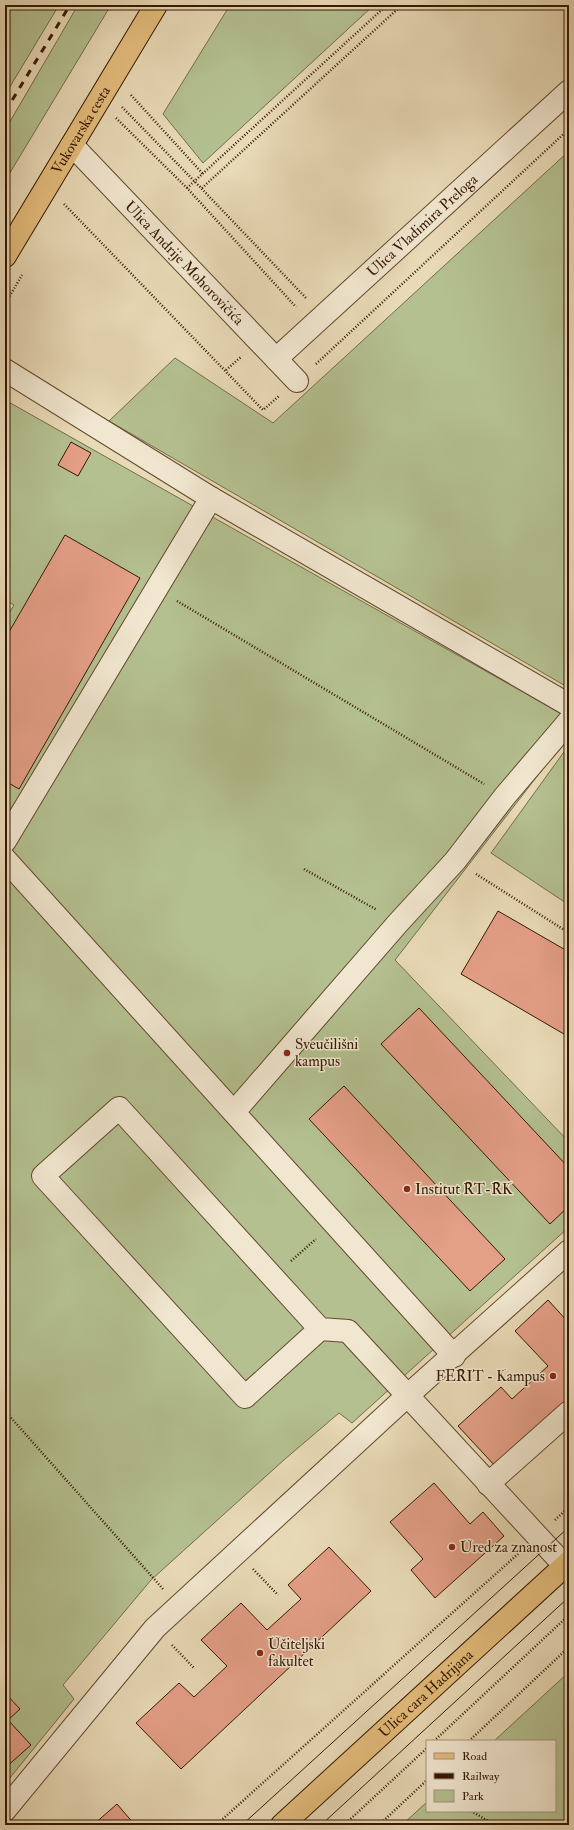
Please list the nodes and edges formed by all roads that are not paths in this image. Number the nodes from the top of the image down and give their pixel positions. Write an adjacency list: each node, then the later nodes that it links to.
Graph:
1 (156, 5): 3 (main road, Vukovarska cesta)
2 (569, 91): 5 (street, Ulica Vladimira Preloga)
3 (72, 145): 4 (main road, Vukovarska cesta); 5 (street, Ulica Andrije Mohorovičića)
4 (5, 256)
5 (276, 359): 7 (street, Ulica Andrije Mohorovičića)
6 (5, 370): 8 (street)
7 (297, 381)
8 (211, 498): 9 (street); 11 (street)
9 (569, 705)
10 (569, 721): 13 (street)
11 (5, 842)
12 (5, 859): 13 (street)
13 (234, 1112): 16 (street)
14 (569, 1251): 16 (street)
15 (320, 1328): 15 (street); 17 (street)
16 (454, 1356): 17 (street)
17 (407, 1396): 19 (street); 21 (street)
18 (569, 1412): 19 (street)
19 (488, 1484): 20 (street)
20 (567, 1564): 22 (main road, Ulica cara Hadrijana)
21 (5, 1810)
22 (282, 1825)

